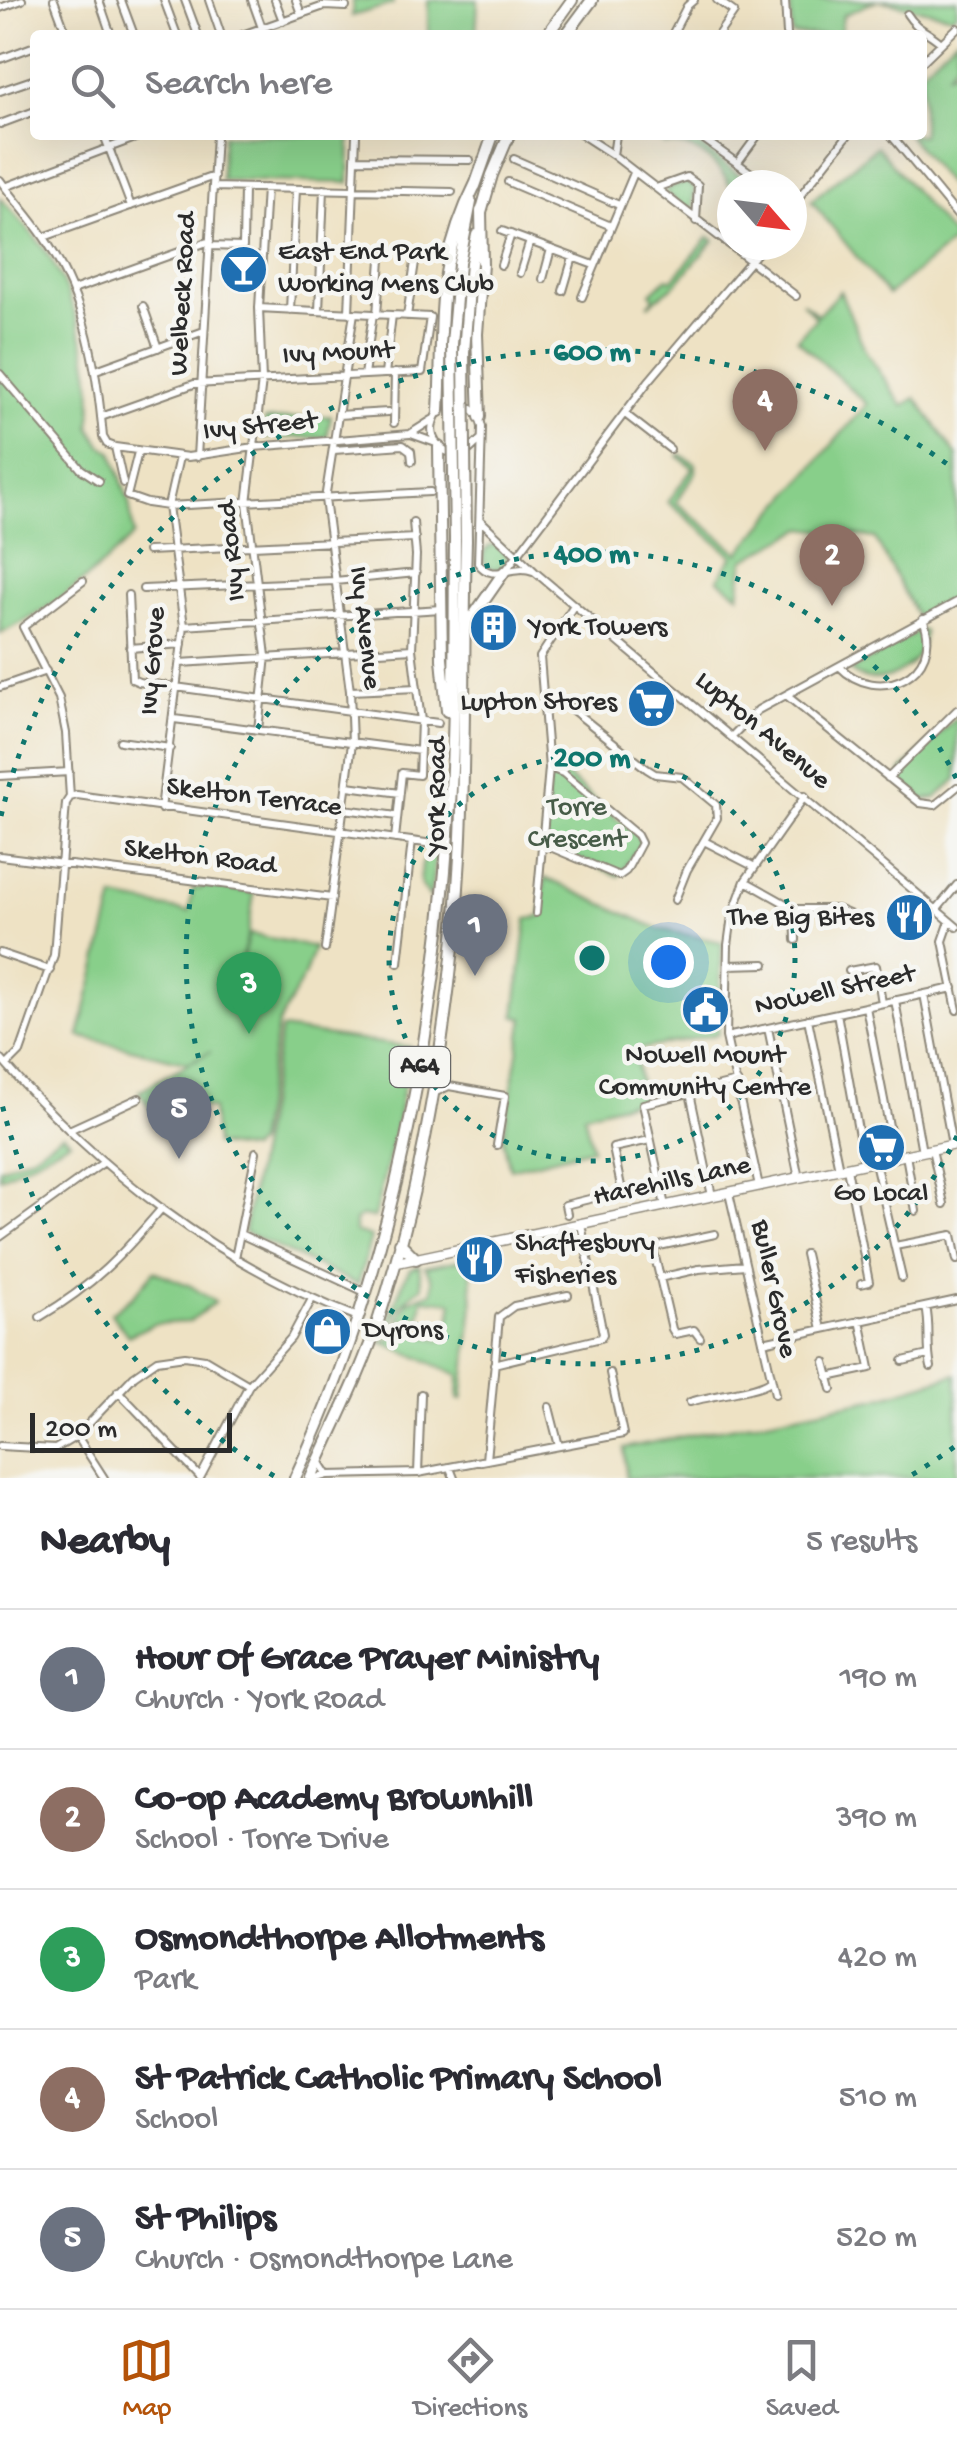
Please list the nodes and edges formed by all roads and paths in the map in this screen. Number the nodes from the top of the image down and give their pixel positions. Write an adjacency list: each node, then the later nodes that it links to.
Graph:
1 (22, 0): 18 (street)
2 (54, 0): 24 (street)
3 (98, 0): 25 (street)
4 (121, 0): 26 (street)
5 (164, 0): 27 (street)
6 (185, 0): 28 (street)
7 (208, 0): 29 (street)
8 (252, 0): 22 (street)
9 (275, 0): 21 (street)
10 (296, 0): 19 (street)
11 (592, 0): 32 (highway)
12 (678, 0): 16 (street)
13 (717, 0): 34 (street)
14 (785, 0): 35 (street)
15 (570, 2): 31 (highway)
16 (690, 3): 33 (street)
17 (342, 4): 19 (street)
18 (0, 8)
19 (301, 14): 21 (street)
20 (906, 14): 36 (street)
21 (282, 21): 22 (street)
22 (262, 28): 30 (street)
23 (957, 28): 38 (street)
24 (64, 30)
25 (109, 30)
26 (132, 30)
27 (174, 30)
28 (196, 30)
29 (219, 30)
30 (256, 30)
31 (550, 30)
32 (570, 30)
33 (675, 30)
34 (721, 30)
35 (787, 30)
36 (918, 30)
37 (927, 36): 38 (street)
38 (941, 43): 40 (street)
39 (30, 48): 41 (street)
40 (927, 57)
41 (0, 59)
42 (30, 81): 43 (street)
43 (0, 91)
44 (30, 113): 45 (street)
45 (0, 124)
46 (106, 140): 58 (street)
47 (128, 140): 58 (street)
48 (216, 140): 66 (street, Welbeck Road)
49 (356, 140): 60 (street, Ivy Avenue)
50 (491, 140): 69 (highway, York Road / A64)
51 (507, 140): 82 (highway, York Road / A64)
52 (590, 140): 59 (street)
53 (615, 140): 59 (street)
54 (704, 140): 63 (street)
55 (754, 140): 63 (street)
56 (844, 140): 70 (street)
57 (895, 140): 83 (street)
58 (108, 147): 71 (street); 81 (street)
59 (613, 155): 65 (street)
60 (356, 159): 62 (street); 78 (street, Ivy Avenue)
61 (514, 159): 80 (street)
62 (470, 160)
63 (738, 162): 64 (street)
64 (748, 170)
65 (634, 173): 75 (street); 80 (street)
66 (214, 176): 72 (street, Welbeck Road); 81 (street)
67 (0, 180): 71 (street)
68 (508, 182): 85 (street)
69 (476, 183): 123 (highway); 151 (highway, York Road / A64, bridge)
70 (807, 186)
71 (6, 187): 88 (street)
72 (213, 187): 73 (street); 90 (street, Welbeck Road)
73 (244, 188): 74 (street); 90 (street)
74 (266, 188): 76 (street); 105 (street, Ivy Road)
75 (655, 188): 84 (street); 84 (street)
76 (296, 189): 77 (street); 106 (street)
77 (324, 189): 78 (street); 107 (street)
78 (355, 190): 79 (street); 108 (street, Ivy Avenue)
79 (452, 192)
80 (620, 205): 85 (street)
81 (131, 206): 88 (street)
82 (481, 211): 127 (highway); 151 (highway, York Road / A64, bridge)
83 (957, 215)
84 (696, 221): 94 (street)
85 (610, 226): 97 (street)
86 (502, 231): 87 (street)
87 (510, 234): 89 (street); 96 (street)
88 (44, 237): 100 (street)
89 (530, 242): 91 (street); 98 (street)
90 (210, 243): 100 (street); 112 (street, Welbeck Road)
91 (552, 249): 92 (street); 99 (street)
92 (573, 257): 97 (street); 101 (street)
93 (381, 259): 109 (street)
94 (752, 261): 102 (street); 124 (street)
95 (415, 262): 111 (street)
96 (501, 265)
97 (594, 265): 103 (street)
98 (520, 273)
99 (542, 280)
100 (73, 290): 114 (street)
101 (563, 291)
102 (796, 296)
103 (582, 298)
104 (142, 306): 113 (street)
105 (259, 308): 106 (street); 120 (street, Ivy Road)
106 (290, 310): 107 (street)
107 (320, 311): 108 (street)
108 (351, 313): 109 (street); 119 (street, Ivy Avenue)
109 (375, 314): 110 (street); 118 (street)
110 (392, 315): 111 (street); 117 (street)
111 (407, 316): 115 (street, Ivy Mount)
112 (204, 331): 113 (street); 121 (street, Welbeck Road)
113 (158, 348): 114 (street)
114 (96, 370): 126 (street)
115 (395, 373): 117 (street, Ivy Mount); 128 (street)
116 (0, 374): 142 (street)
117 (385, 374): 118 (street, Ivy Mount)
118 (364, 375): 119 (street, Ivy Mount)
119 (344, 376): 120 (street, Ivy Mount); 125 (street, Ivy Avenue)
120 (262, 381): 121 (street, Ivy Mount); 134 (street, Ivy Road)
121 (201, 384): 126 (street, Ivy Mount); 139 (street, Welbeck Road)
122 (388, 412): 125 (street)
123 (437, 414): 127 (street); 129 (street, Ivy Street); 131 (street)
124 (625, 414): 135 (street); 158 (street)
125 (338, 415): 132 (street, Ivy Avenue)
126 (101, 418): 133 (street)
127 (480, 418): 130 (street)
128 (394, 423)
129 (410, 434): 131 (street, Ivy Street); 132 (street, Ivy Street)
130 (480, 440): 137 (street); 141 (street)
131 (437, 445): 137 (street); 170 (highway)
132 (334, 446): 134 (street, Ivy Street); 140 (street, Ivy Street); 145 (street, Ivy Avenue)
133 (114, 447): 136 (street, Ivy Street); 143 (street)
134 (254, 447): 139 (street, Ivy Street); 146 (street, Ivy Road)
135 (670, 449)
136 (138, 452): 138 (street, Ivy Street); 147 (street)
137 (467, 452): 141 (street)
138 (179, 457): 139 (street, Ivy Street); 147 (street, Ivy Grove)
139 (197, 457)
140 (412, 462)
141 (480, 462): 148 (street)
142 (99, 481)
143 (123, 483)
144 (430, 492): 145 (street)
145 (325, 499): 146 (street); 152 (street, Ivy Avenue)
146 (247, 503): 147 (street); 154 (street, Ivy Road)
147 (168, 506): 155 (street, Ivy Grove)
148 (480, 520): 153 (street, Lupton Avenue); 157 (street)
149 (413, 522): 150 (street)
150 (415, 538): 152 (street); 161 (street)
151 (460, 539): 176 (highway, York Road / A64); 203 (highway, York Road / A64)
152 (330, 541): 154 (street); 163 (street, Ivy Avenue)
153 (505, 542): 157 (street); 158 (street, Lupton Avenue); 159 (street)
154 (252, 546): 155 (street); 164 (street, Ivy Road)
155 (176, 550): 156 (street); 165 (street, Ivy Grove)
156 (148, 551)
157 (478, 554): 159 (street)
158 (520, 555): 159 (street); 160 (street, Lupton Avenue)
159 (507, 569): 160 (street); 176 (highway)
160 (536, 572): 169 (street, Lupton Avenue)
161 (416, 573): 163 (street); 171 (street)
162 (83, 581): 184 (street)
163 (336, 581): 164 (street); 172 (street, Ivy Avenue)
164 (258, 585): 165 (street); 174 (street, Ivy Road)
165 (180, 587): 166 (street); 175 (street, Ivy Grove)
166 (144, 589)
167 (128, 595): 178 (street)
168 (957, 602): 173 (street)
169 (574, 605): 190 (street); 198 (street, Lupton Avenue)
170 (437, 610): 171 (street); 203 (highway)
171 (415, 613): 172 (street); 179 (street)
172 (340, 618): 174 (street); 180 (street, Ivy Avenue)
173 (923, 619): 183 (street); 183 (street)
174 (263, 621): 175 (street); 181 (street, Ivy Road)
175 (184, 626): 177 (street, Ivy Grove)
176 (464, 631): 254 (highway, York Road / A64)
177 (182, 644): 178 (street); 182 (street, Ivy Grove)
178 (130, 648): 186 (street)
179 (412, 649): 180 (street); 187 (street)
180 (344, 653): 181 (street); 188 (street, Ivy Avenue)
181 (266, 656): 182 (street); 191 (street, Ivy Road)
182 (180, 663): 186 (street, Ivy Grove)
183 (838, 666): 189 (street)
184 (46, 671): 185 (street); 205 (street)
185 (0, 687)
186 (177, 687): 191 (street); 194 (street, Ivy Grove)
187 (417, 688): 188 (street); 195 (street)
188 (350, 691): 193 (street, Ivy Avenue)
189 (786, 695): 198 (street); 207 (street)
190 (544, 696): 204 (street); 219 (street)
191 (262, 699): 193 (street); 197 (street, Ivy Road)
192 (957, 710): 207 (street)
193 (352, 713): 195 (street); 200 (street, Ivy Avenue)
194 (173, 719): 197 (street); 201 (street, Ivy Grove)
195 (421, 721): 196 (street); 202 (street)
196 (438, 723)
197 (258, 730): 200 (street)
198 (732, 736): 211 (street, Lupton Avenue)
199 (120, 742): 201 (street)
200 (352, 743): 202 (street); 208 (street, Ivy Avenue)
201 (170, 748): 213 (street, Ivy Grove)
202 (420, 752): 210 (street)
203 (452, 767): 296 (highway, York Road / A64)
204 (549, 768): 221 (street); 221 (street)
205 (68, 772): 206 (street); 212 (street)
206 (0, 776)
207 (888, 778): 209 (street)
208 (348, 786): 210 (street); 214 (street, Ivy Avenue)
209 (957, 787)
210 (400, 794): 215 (street)
211 (805, 796): 224 (street); 229 (street, Lupton Avenue)
212 (70, 797): 213 (street, Skelton Terrace); 223 (street)
213 (161, 809): 216 (street, Skelton Terrace)
214 (344, 809): 215 (street); 216 (street, Ivy Avenue)
215 (397, 816): 217 (street)
216 (340, 832): 217 (street, Skelton Terrace); 227 (street, Ivy Avenue)
217 (395, 839): 218 (street, Skelton Terrace)
218 (412, 841): 220 (street, Skelton Terrace); 237 (street)
219 (704, 841): 224 (street); 228 (street)
220 (433, 844)
221 (543, 844): 231 (street)
222 (0, 856): 223 (street, Skelton Road)
223 (62, 864): 227 (street, Skelton Road); 240 (street)
224 (753, 866): 225 (street)
225 (745, 881): 230 (street); 239 (street)
226 (957, 885): 229 (street)
227 (332, 898): 235 (street, Ivy Avenue)
228 (676, 900)
229 (938, 908): 233 (street, Lupton Avenue)
230 (795, 909): 232 (street); 234 (street)
231 (536, 914)
232 (849, 914)
233 (954, 924): 242 (street)
234 (796, 940)
235 (325, 949)
236 (0, 953): 240 (street)
237 (398, 963)
238 (766, 964): 239 (street)
239 (728, 966): 251 (street)
240 (50, 970): 253 (street)
241 (848, 971): 245 (street)
242 (952, 988): 243 (street, Nowell Street); 247 (street)
243 (924, 994): 244 (street, Nowell Street); 263 (street)
244 (895, 1000): 245 (street, Nowell Street); 264 (street)
245 (882, 1003): 246 (street, Nowell Street)
246 (866, 1007): 248 (street, Nowell Street); 266 (street)
247 (957, 1010)
248 (837, 1013): 249 (street, Nowell Street); 268 (street)
249 (808, 1019): 250 (street, Nowell Street); 269 (street)
250 (768, 1028): 251 (street, Nowell Street); 270 (street)
251 (726, 1037): 255 (street)
252 (0, 1058): 253 (street)
253 (7, 1066): 260 (street)
254 (436, 1066): 256 (street); 258 (highway, York Road / A64)
255 (737, 1082): 257 (street); 271 (street)
256 (448, 1086): 258 (street); 262 (street)
257 (690, 1093): 261 (street); 273 (street)
258 (431, 1096): 283 (highway, York Road / A64)
259 (139, 1098): 260 (street)
260 (69, 1130): 267 (street)
261 (650, 1140): 275 (street); 278 (street)
262 (497, 1145)
263 (955, 1145): 264 (main road, Harehills Lane)
264 (927, 1151): 266 (main road, Harehills Lane); 274 (street)
265 (256, 1152): 280 (street)
266 (900, 1156): 268 (main road, Harehills Lane); 277 (street)
267 (104, 1162): 276 (street); 282 (street)
268 (869, 1163): 269 (main road, Harehills Lane); 284 (street)
269 (843, 1168): 270 (main road, Harehills Lane); 295 (street)
270 (799, 1178): 271 (main road, Harehills Lane)
271 (759, 1186): 272 (main road, Harehills Lane)
272 (729, 1192): 273 (main road, Harehills Lane); 292 (street, Buller Grove)
273 (712, 1196): 275 (main road, Harehills Lane)
274 (944, 1204)
275 (665, 1206): 279 (main road, Harehills Lane)
276 (162, 1208): 288 (street); 302 (street)
277 (916, 1211)
278 (566, 1214)
279 (581, 1224): 289 (main road, Harehills Lane); 313 (street)
280 (240, 1234): 288 (street); 296 (street)
281 (715, 1234): 285 (street)
282 (0, 1237)
283 (400, 1243): 289 (highway); 291 (highway, York Road / A64)
284 (895, 1246): 290 (street); 294 (street)
285 (653, 1248): 286 (street); 293 (street)
286 (622, 1254)
287 (805, 1254): 305 (street)
288 (235, 1258): 298 (street)
289 (416, 1259): 291 (main road, Harehills Lane)
290 (957, 1260)
291 (396, 1263): 296 (highway); 300 (highway, York Road / A64)
292 (745, 1265): 293 (street); 309 (street, Buller Grove)
293 (659, 1278): 306 (street)
294 (902, 1278)
295 (861, 1284)
296 (368, 1288): 303 (highway, York Road / A64)
297 (568, 1294): 313 (street)
298 (312, 1299): 303 (street); 318 (street)
299 (957, 1300): 301 (street)
300 (384, 1304): 303 (highway); 328 (highway, York Road / A64)
301 (926, 1306): 304 (street); 310 (street)
302 (40, 1317)
303 (358, 1318): 336 (highway, York Road / A64)
304 (860, 1320): 305 (street); 316 (street)
305 (822, 1328): 309 (street)
306 (674, 1332): 307 (street); 308 (street)
307 (700, 1338)
308 (673, 1342)
309 (762, 1342): 317 (street, Buller Grove)
310 (928, 1355): 311 (street); 314 (street)
311 (903, 1361)
312 (825, 1362): 316 (street)
313 (494, 1364): 329 (street)
314 (931, 1368)
315 (610, 1373): 327 (street)
316 (828, 1377): 319 (street)
317 (770, 1381): 322 (street, Buller Grove); 323 (street)
318 (250, 1385): 320 (street); 335 (street)
319 (832, 1389)
320 (118, 1391): 325 (street); 335 (street)
321 (421, 1394): 331 (street)
322 (775, 1394)
323 (690, 1402)
324 (550, 1407): 327 (street)
325 (78, 1436): 326 (street); 334 (street)
326 (0, 1446)
327 (558, 1446): 329 (street)
328 (319, 1460): 332 (street); 337 (highway, York Road / A64)
329 (486, 1460): 330 (street)
330 (450, 1468): 331 (street); 338 (street)
331 (418, 1473): 333 (street)
332 (328, 1475): 333 (street); 337 (street)
333 (366, 1476)
334 (104, 1478)
335 (201, 1478)
336 (295, 1478)
337 (314, 1478)
338 (454, 1478)

